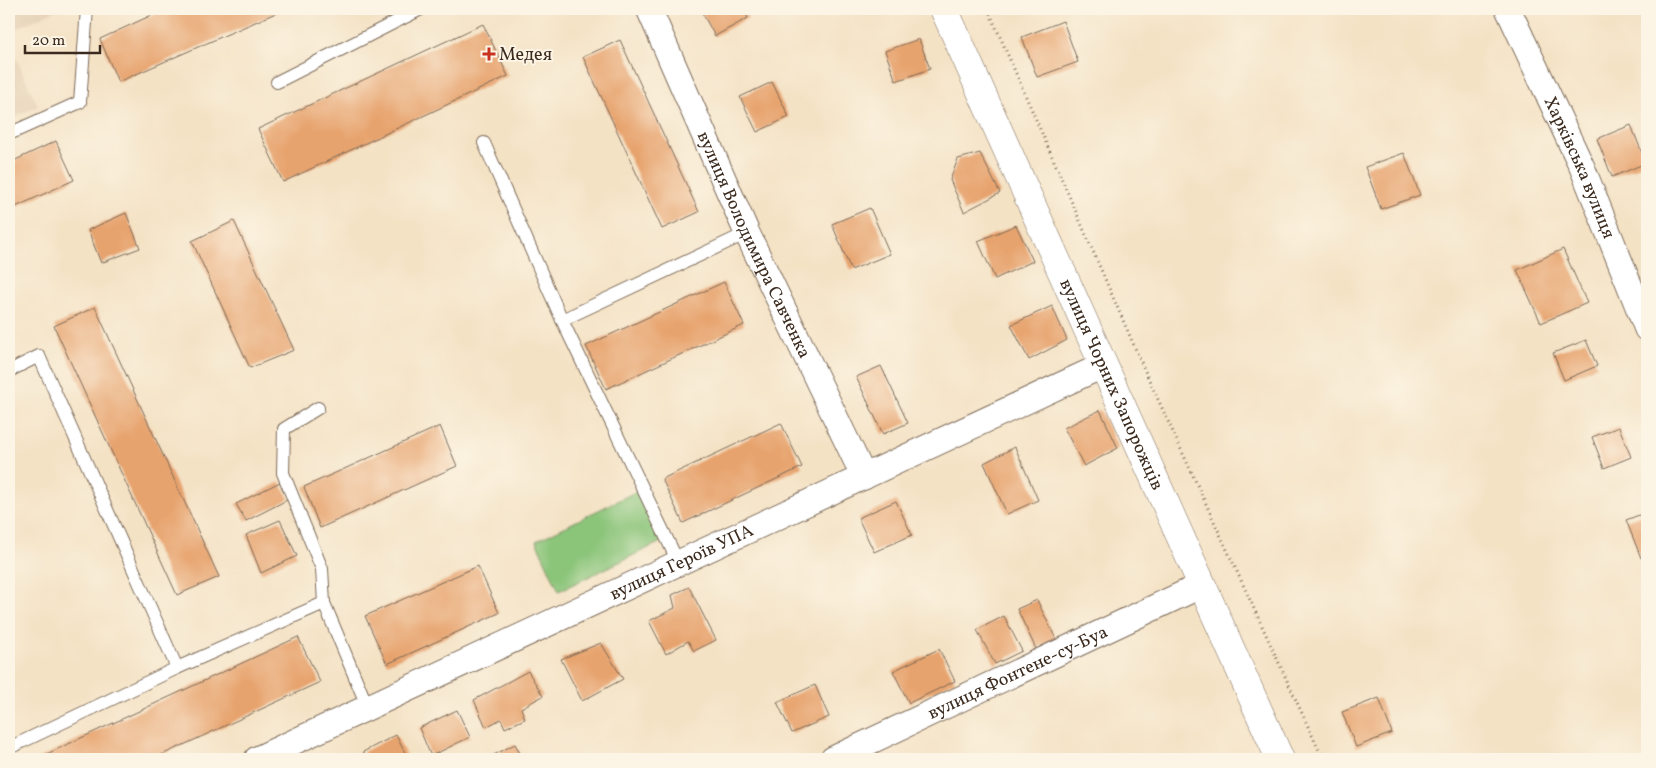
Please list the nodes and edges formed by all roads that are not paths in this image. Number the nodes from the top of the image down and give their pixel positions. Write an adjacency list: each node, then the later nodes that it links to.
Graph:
1 (87, 9): 7 (lane)
2 (421, 9): 6 (lane)
3 (649, 9): 9 (street, вулиця Володимира Савченка)
4 (944, 9): 12 (street, вулиця Чорних Запорожців)
5 (1508, 9): 11 (street, Харківська вулиця)
6 (277, 82)
7 (9, 134)
8 (484, 143): 10 (lane)
9 (747, 234): 10 (lane); 15 (street, вулиця Володимира Савченка)
10 (562, 320): 16 (lane)
11 (1647, 329)
12 (1104, 365): 15 (street, вулиця Героїв УПА); 17 (street, вулиця Чорних Запорожців)
13 (9, 371): 19 (lane)
14 (318, 408): 18 (lane)
15 (864, 477): 16 (street, вулиця Героїв УПА)
16 (678, 562): 20 (street, вулиця Героїв УПА)
17 (1202, 585): 23 (street, вулиця Фонтене-су-Буа); 24 (street, вулиця Чорних Запорожців)
18 (324, 603): 19 (lane); 20 (lane)
19 (177, 668): 21 (lane)
20 (368, 708): 22 (street, вулиця Героїв УПА)
21 (9, 748)
22 (257, 759)
23 (833, 759)
24 (1280, 759)

